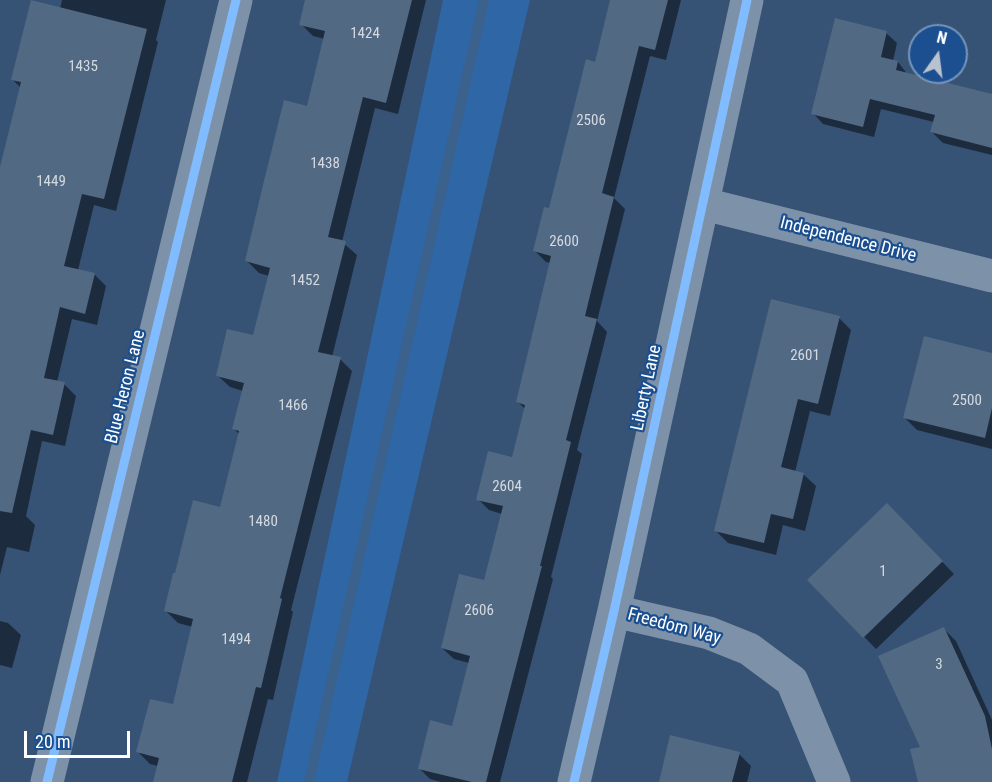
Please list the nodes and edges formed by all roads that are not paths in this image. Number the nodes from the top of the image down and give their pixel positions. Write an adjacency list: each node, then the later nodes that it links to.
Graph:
1 (236, 0): 6 (street, Blue Heron Lane)
2 (747, 0): 3 (street, Liberty Lane)
3 (704, 204): 4 (street, Independence Drive); 5 (street, Liberty Lane)
4 (992, 276)
5 (614, 611): 7 (street, Liberty Lane); 8 (street, Freedom Way)
6 (47, 782)
7 (574, 782)
8 (834, 782)

